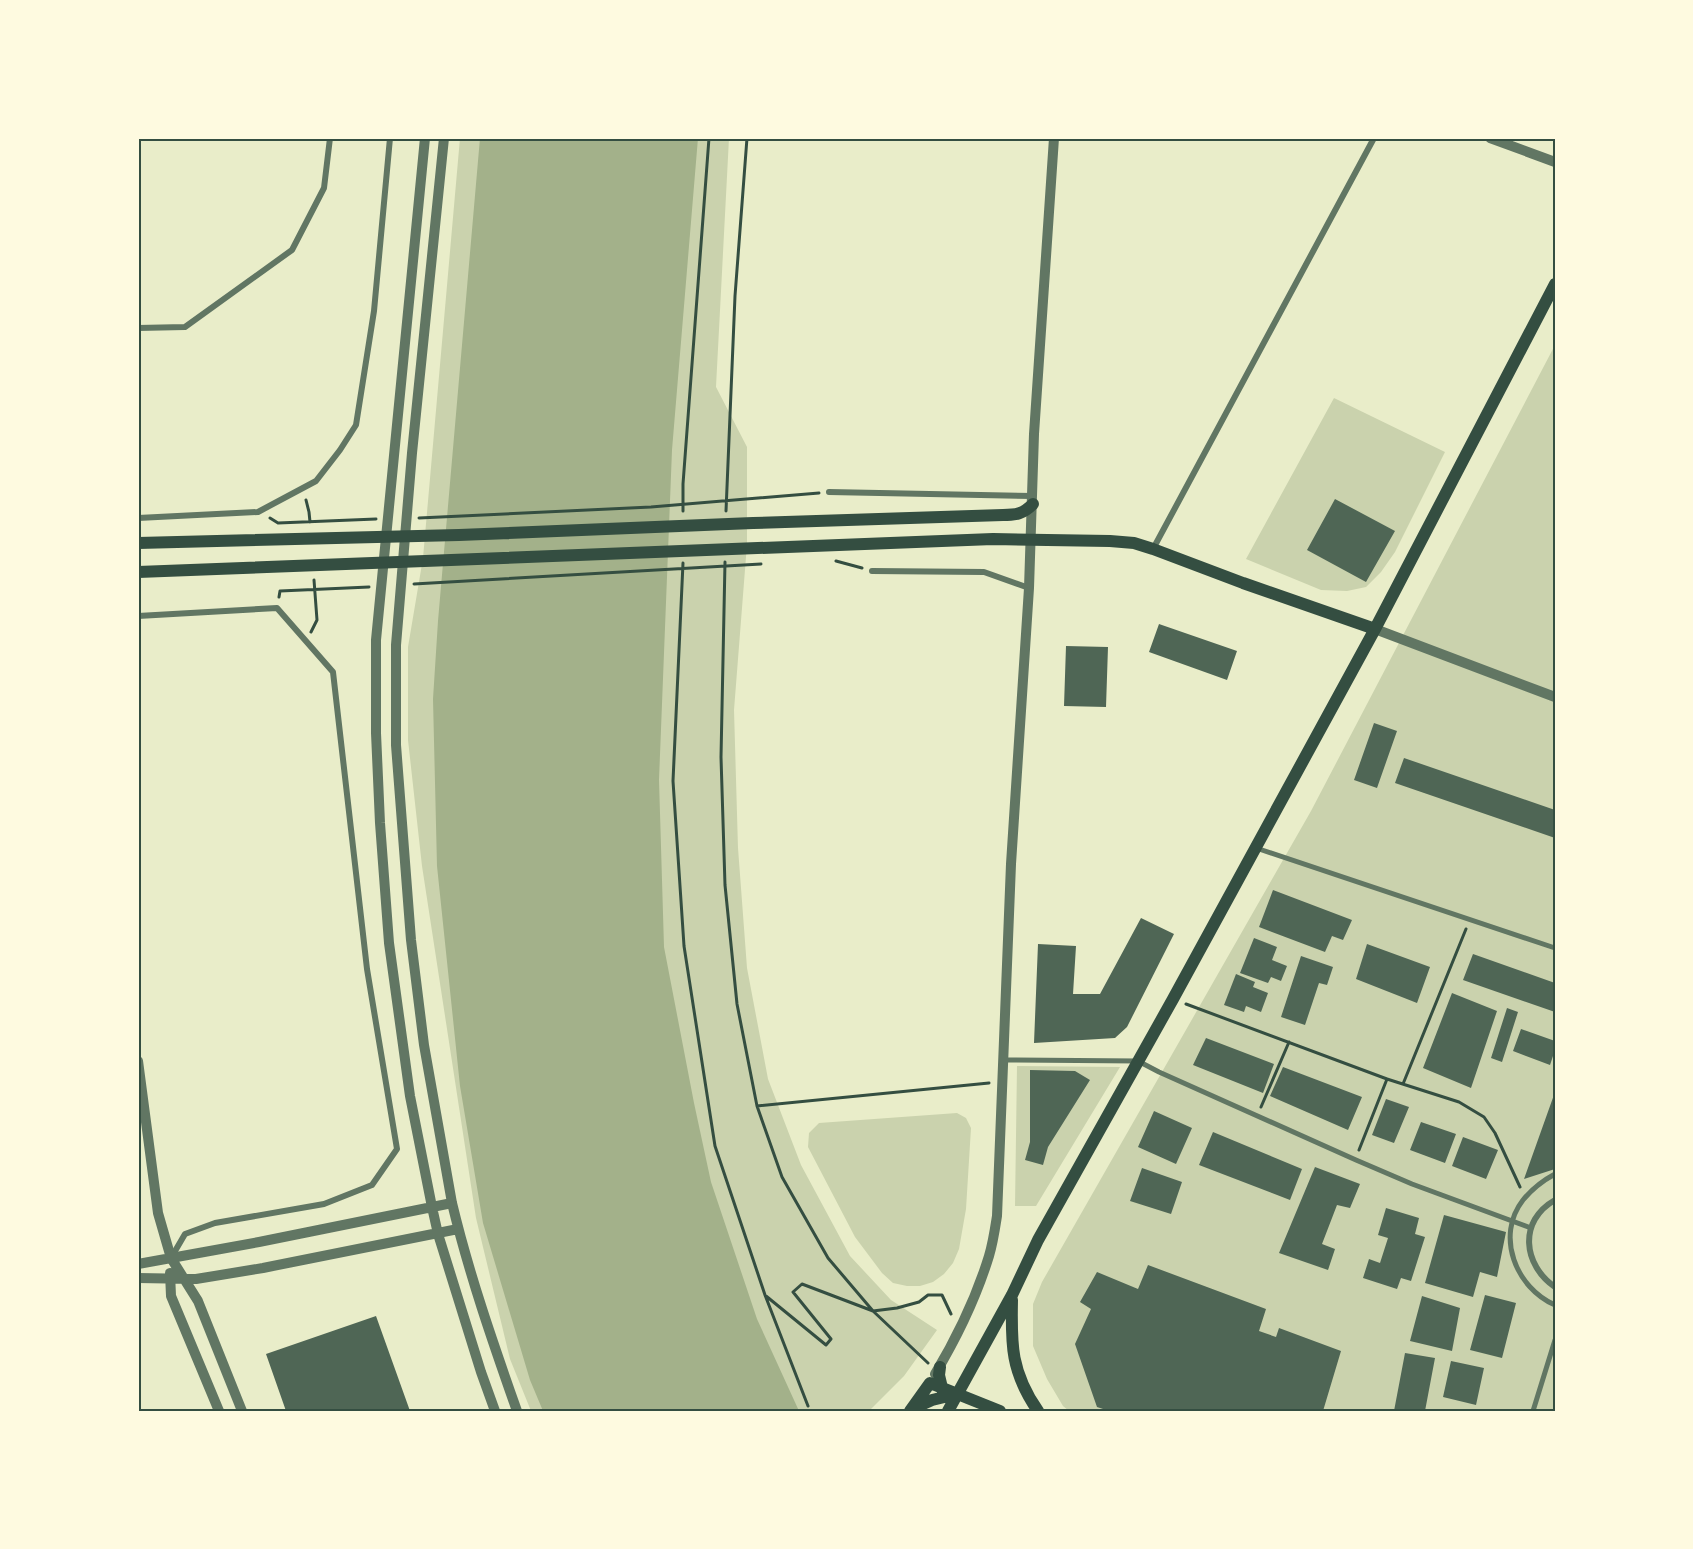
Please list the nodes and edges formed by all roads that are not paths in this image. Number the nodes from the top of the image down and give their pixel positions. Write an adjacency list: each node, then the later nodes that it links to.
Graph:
1 (330, 138): 10 (street)
2 (390, 138): 13 (street)
3 (425, 138): 31 (street)
4 (444, 138): 30 (street)
5 (1054, 138): 12 (street)
6 (1374, 138): 16 (street)
7 (1490, 138): 8 (street)
8 (1555, 162)
9 (1555, 284): 21 (main road)
10 (138, 328)
11 (829, 492): 12 (street)
12 (1033, 500): 14 (street); 15 (main road)
13 (138, 518)
14 (1031, 539): 16 (main road); 18 (main road); 19 (street)
15 (138, 543)
16 (1153, 549): 21 (main road)
17 (872, 571): 19 (street)
18 (138, 572)
19 (1029, 588): 25 (street)
20 (138, 616): 36 (street)
21 (1375, 629): 22 (street); 23 (main road)
22 (1555, 697)
23 (1256, 848): 24 (street); 27 (main road)
24 (1555, 948)
25 (1003, 1060): 27 (street); 45 (street)
26 (138, 1061): 36 (street)
27 (1138, 1061): 32 (street); 42 (main road)
28 (1555, 1174): 32 (street)
29 (1555, 1200): 33 (street)
30 (452, 1203): 31 (street); 34 (street)
31 (432, 1208): 35 (street); 36 (street)
32 (1513, 1222): 33 (street); 43 (street)
33 (1531, 1228): 41 (street)
34 (458, 1229): 35 (street); 53 (street)
35 (438, 1234): 39 (street); 52 (street)
36 (171, 1258): 37 (street); 39 (street); 40 (street)
37 (138, 1264)
38 (138, 1278): 40 (street)
39 (184, 1278): 40 (street); 51 (street)
40 (170, 1279): 50 (street)
41 (1555, 1287)
42 (1012, 1295): 47 (main road); 55 (main road)
43 (1555, 1305)
44 (1555, 1340): 56 (street)
45 (938, 1369): 46 (main road)
46 (938, 1389): 47 (main road); 48 (main road); 48 (main road); 49 (main road)
47 (958, 1394): 49 (main road); 54 (main road)
48 (914, 1410)
49 (950, 1410)
50 (219, 1411)
51 (242, 1411)
52 (495, 1411)
53 (517, 1411)
54 (1000, 1411)
55 (1038, 1411)
56 (1533, 1411)

